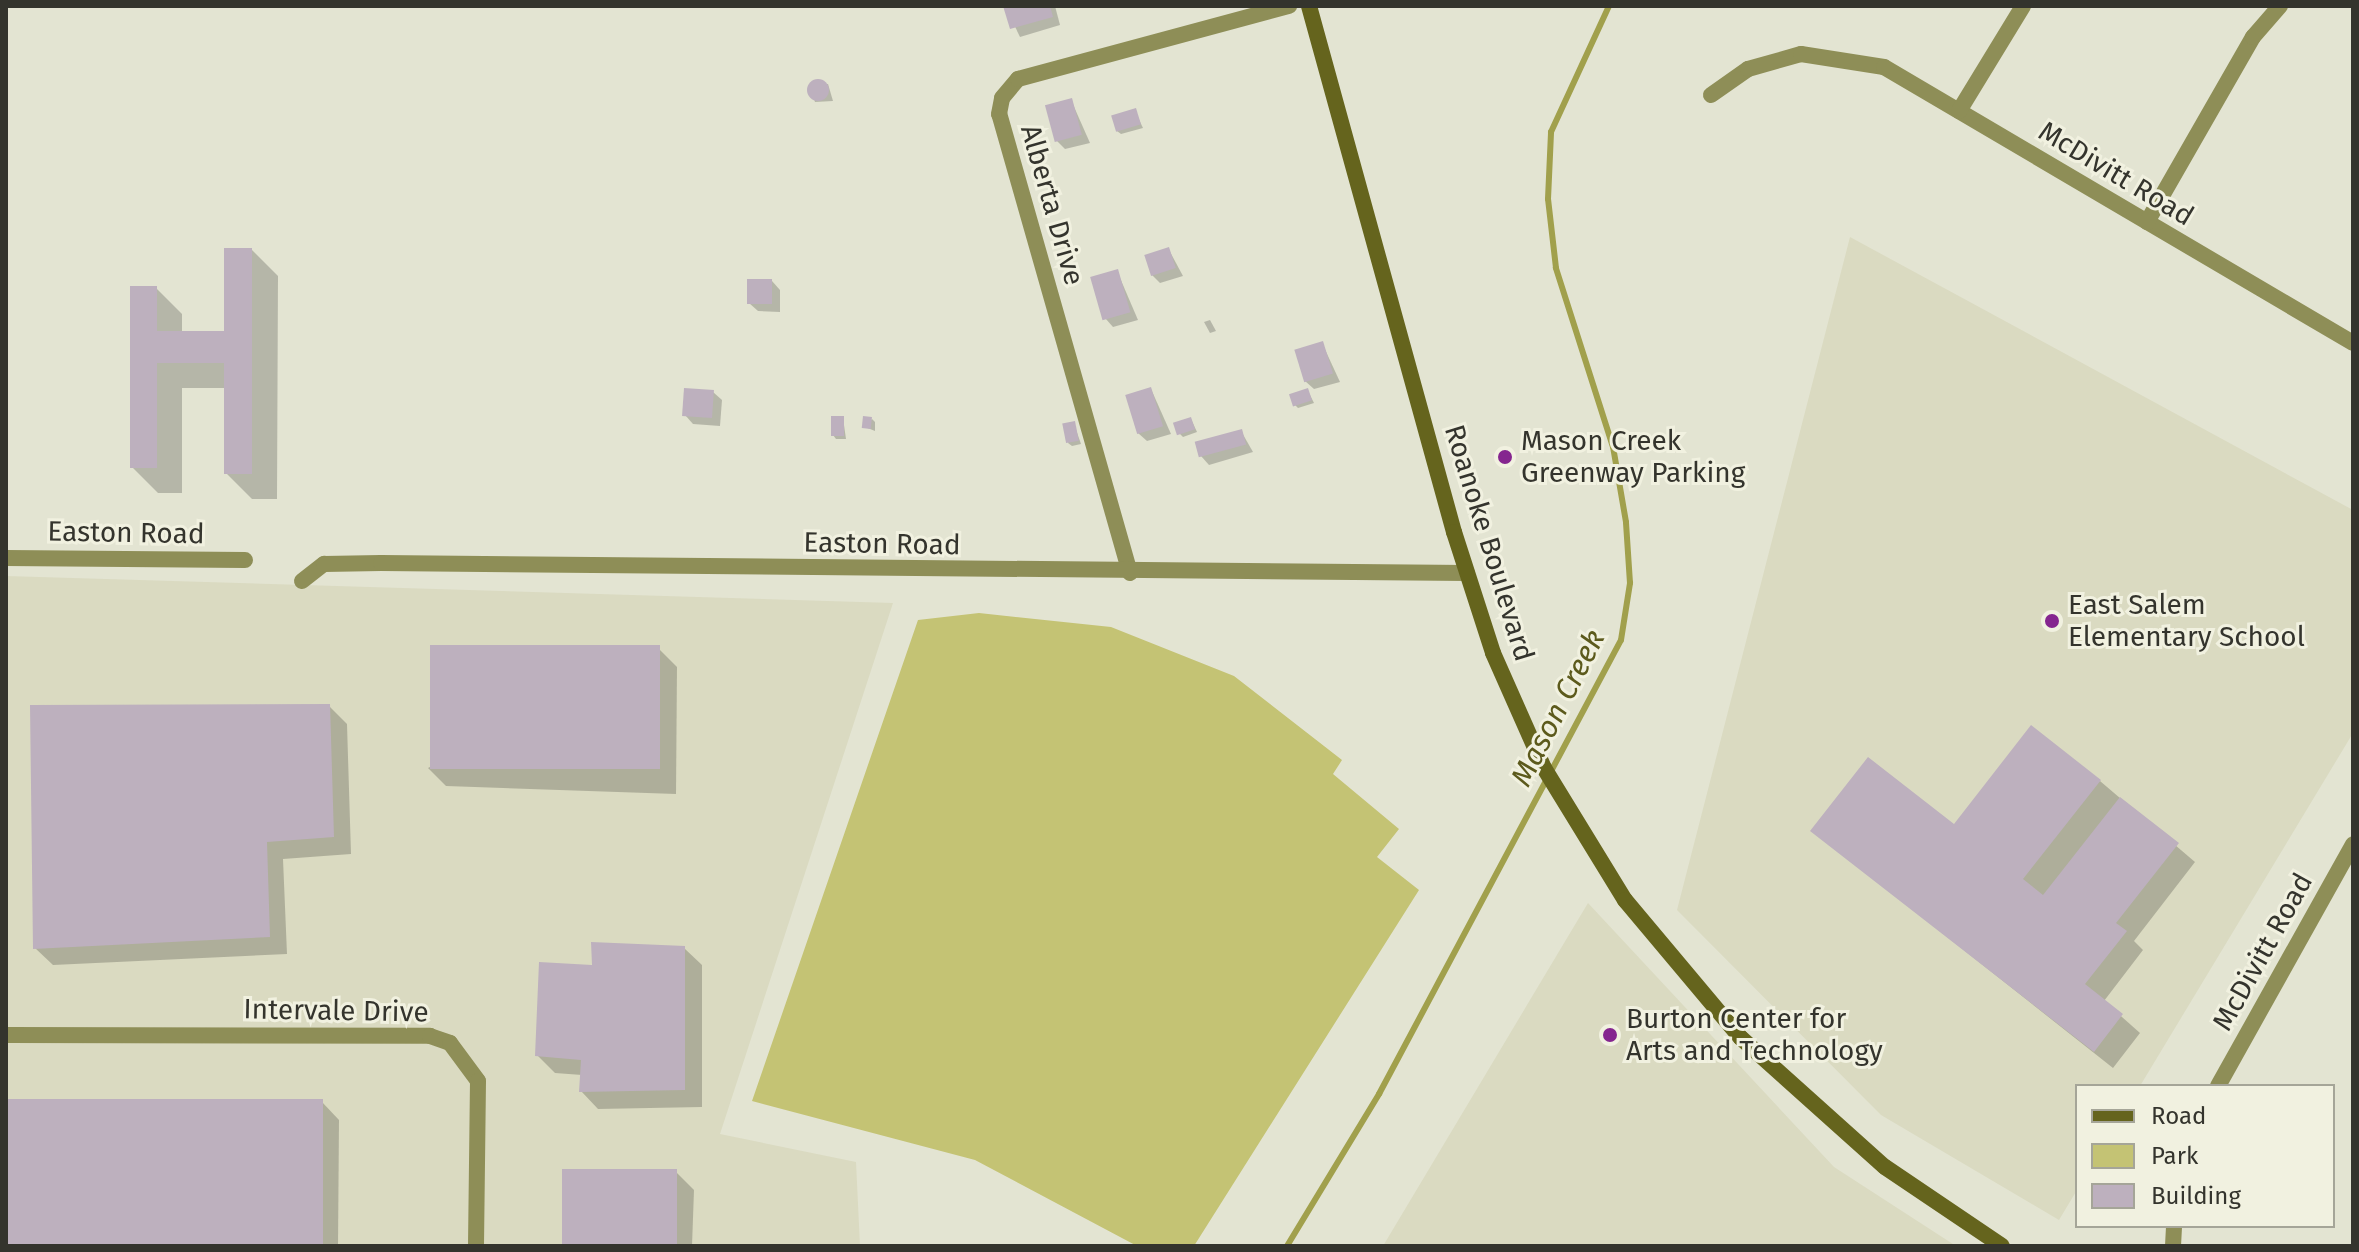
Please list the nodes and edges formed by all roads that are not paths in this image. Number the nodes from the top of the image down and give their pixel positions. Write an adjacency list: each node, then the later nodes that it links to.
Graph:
1 (1289, 6): 11 (street, Alberta Drive)
2 (1309, 6): 12 (main road, Roanoke Boulevard)
3 (2023, 6): 6 (street)
4 (2280, 6): 7 (street)
5 (1711, 95): 6 (street, McDivitt Road)
6 (1959, 111): 7 (street, McDivitt Road)
7 (2147, 222): 8 (street, McDivitt Road)
8 (2353, 343)
9 (6, 558): 10 (street, Easton Road)
10 (245, 560)
11 (1130, 573): 12 (street, Easton Road); 13 (street, Easton Road)
12 (1467, 573): 18 (main road, Roanoke Boulevard)
13 (302, 581)
14 (2353, 844): 16 (street, McDivitt Road)
15 (6, 1035): 17 (street, Intervale Drive)
16 (2219, 1084)
17 (476, 1246)
18 (2002, 1246)

